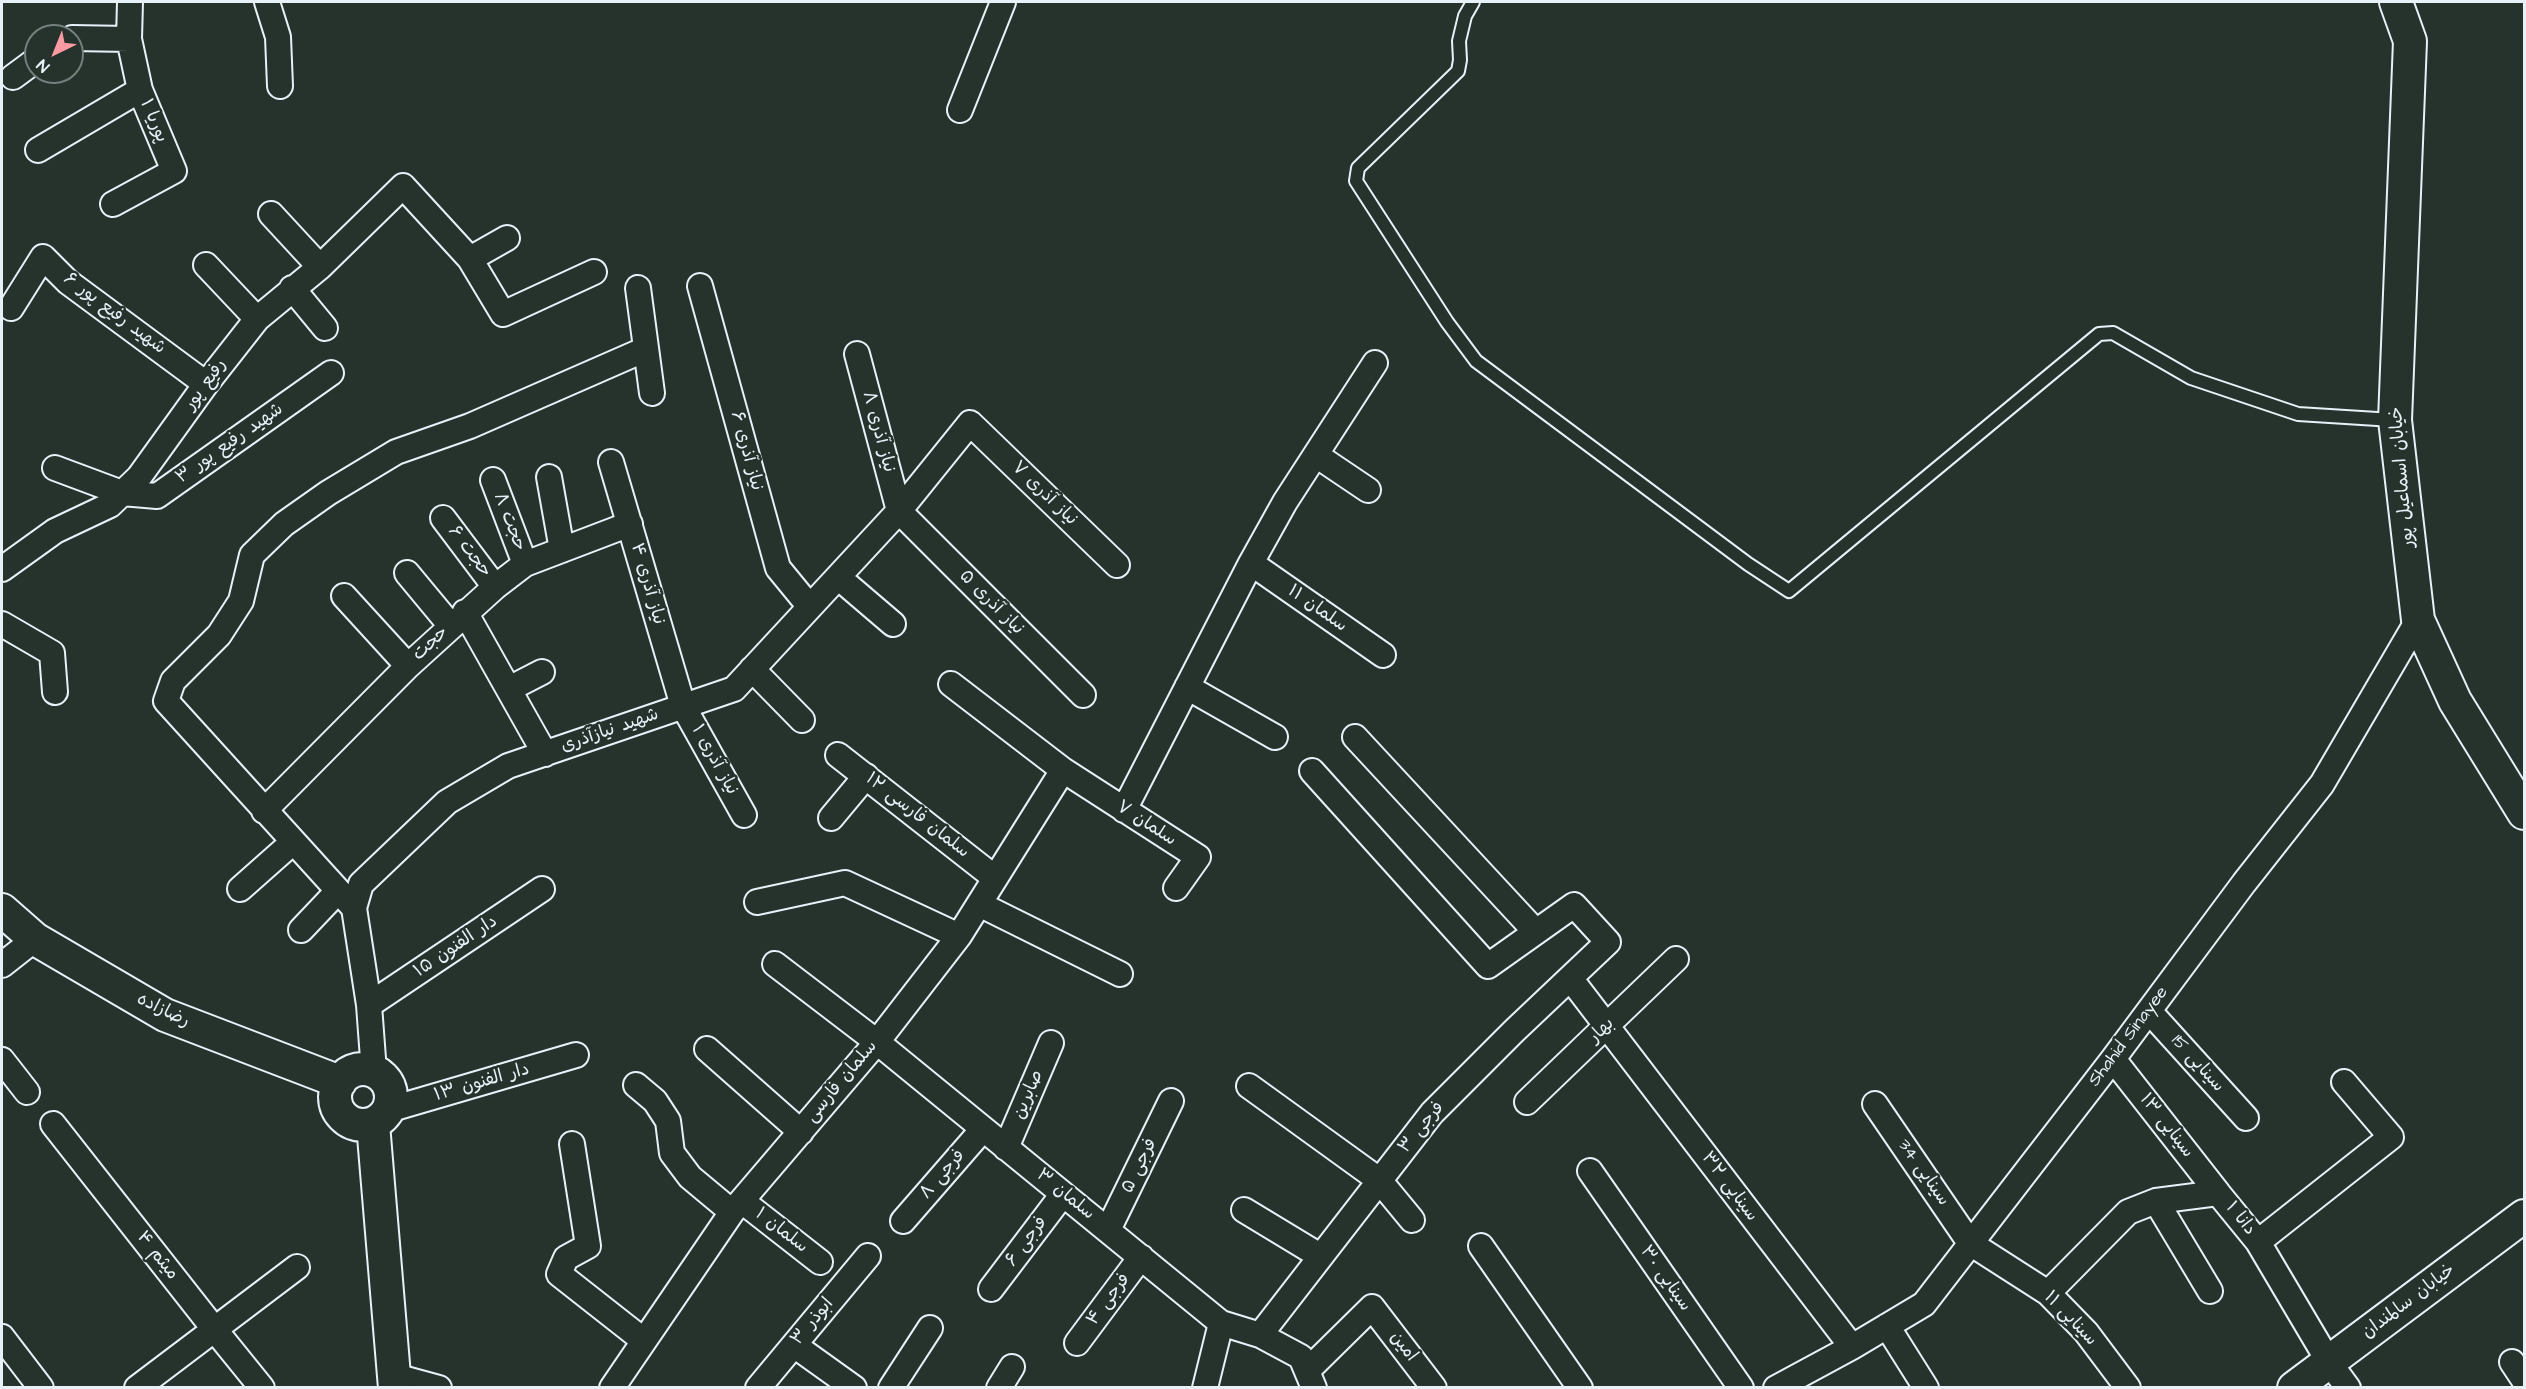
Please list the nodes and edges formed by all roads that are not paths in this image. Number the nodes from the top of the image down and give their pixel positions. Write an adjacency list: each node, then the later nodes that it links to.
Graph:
1 (130, 2): 7 (street, پوریا ۱)
2 (267, 2): 10 (street)
3 (1003, 2): 12 (street)
4 (1473, 2): 33 (lane)
5 (2396, 2): 33 (street, خیابان اسماعیل پور)
6 (84, 38): 7 (street)
7 (129, 39): 11 (street, پوریا ۱)
8 (24, 69): 9 (street)
9 (13, 77)
10 (280, 86)
11 (140, 90): 13 (street); 14 (street, پوریا ۱)
12 (960, 110)
13 (38, 150)
14 (113, 204)
15 (271, 214): 19 (street)
16 (507, 238): 17 (street)
17 (470, 259): 19 (street, رفیع پور); 20 (street)
18 (206, 265): 25 (street)
19 (320, 267): 22 (street, رفیع پور)
20 (594, 272)
21 (700, 286): 54 (street, نیاز آذری ۶)
22 (292, 288): 25 (street, رفیع پور); 26 (street)
23 (638, 288): 27 (street)
24 (11, 308): 31 (street, شهید رفیع پور ۶)
25 (257, 319): 31 (street, رفیع پور)
26 (325, 328)
27 (646, 349): 32 (street); 78 (street)
28 (857, 354): 42 (street, نیاز آذری ۸)
29 (1375, 363): 35 (street)
30 (332, 373): 41 (street, شهید رفیع پور ۳)
31 (206, 384): 41 (street, رفیع پور)
32 (652, 393)
33 (2395, 420): 56 (street, خیابان اسماعیل پور)
34 (970, 423): 42 (street, شهید نیازآذری); 48 (street, نیاز آذری ۷)
35 (1316, 455): 40 (street); 46 (street)
36 (611, 462): 44 (street, نیاز آذری ۴)
37 (55, 468): 41 (street, شهید رفیع پور ۳)
38 (549, 477): 45 (street)
39 (493, 480): 47 (street, حجت ۸)
40 (1368, 490)
41 (122, 493): 49 (street, رفیع پور)
42 (899, 511): 51 (street, شهید نیازآذری); 67 (street, نیاز آذری ۵)
43 (443, 518): 52 (street, حجت ۶)
44 (630, 524): 45 (street, حجت); 68 (street, نیاز آذری ۴)
45 (562, 550): 47 (street, حجت)
46 (1251, 563): 59 (street, سلمان ۱۱); 64 (street)
47 (525, 564): 52 (street, حجت)
48 (1117, 566)
49 (2, 569)
50 (407, 573): 55 (street)
51 (838, 577): 54 (street, شهید نیازآذری); 58 (street)
52 (495, 587): 55 (street, حجت)
53 (344, 596): 60 (street)
54 (810, 607): 61 (street, شهید نیازآذری)
55 (458, 619): 60 (street, حجت); 65 (street)
56 (2418, 621): 79 (street, خیابان اسماعیل پور); 101 (street, Shahid Sinayee)
57 (2, 624): 66 (street)
58 (893, 624)
59 (1383, 655)
60 (408, 666): 78 (street, حجت)
61 (752, 669): 68 (street, شهید نیازآذری); 69 (street)
62 (542, 672): 65 (street)
63 (951, 684): 74 (street, سلمان ۷)
64 (1187, 687): 70 (street); 77 (street)
65 (509, 689): 72 (street)
66 (56, 692)
67 (1083, 695)
68 (683, 706): 72 (street, شهید نیازآذری); 80 (street, نیاز آذری ۱)
69 (802, 720)
70 (1275, 737)
71 (1355, 737): 92 (street)
72 (545, 753): 87 (street, شهید نیازآذری)
73 (838, 755): 76 (street, سلمان فارسی ۱۲)
74 (1063, 770): 77 (street, سلمان ۷); 83 (street, سلمان فارسی)
75 (1312, 771): 92 (street)
76 (866, 776): 81 (street); 83 (street, سلمان فارسی ۱۲)
77 (1124, 810): 84 (street, سلمان ۷)
78 (264, 811): 82 (street)
79 (2524, 813)
80 (744, 815)
81 (831, 818)
82 (293, 842): 85 (street); 87 (street)
83 (995, 878): 89 (street, سلمان فارسی)
84 (1176, 888)
85 (240, 889)
86 (542, 889): 100 (street, دار الفنون ۱۵)
87 (346, 899): 91 (street); 100 (street, شهید نیازآذری)
88 (757, 902): 93 (street)
89 (979, 904): 93 (street, سلمان فارسی); 98 (street)
90 (2, 910): 94 (street, رضازاده)
91 (301, 930)
92 (1536, 932): 99 (street, فرجی ۳)
93 (959, 936): 103 (street, سلمان فارسی)
94 (35, 939): 97 (street); 110 (street, رضازاده)
95 (1676, 959): 102 (street, بهار)
96 (775, 963): 103 (street, سلمان ۳)
97 (2, 965)
98 (1120, 974)
99 (1570, 978): 102 (street, سینایی ۳۲); 126 (street, فرجی ۳)
100 (369, 1005): 109 (street, شهید نیازآذری)
101 (2149, 1011): 107 (street, Shahid Sinayee); 119 (street, سینایی 15)
102 (1607, 1027): 116 (street, بهار); 156 (street, سینایی ۳۲)
103 (877, 1042): 121 (street, سلمان ۳); 122 (street, سلمان فارسی)
104 (1051, 1043): 124 (street, صابرین)
105 (707, 1049): 122 (street)
106 (576, 1055): 118 (street, دار الفنون ۱۳)
107 (2113, 1059): 127 (street, سینایی ۱۳); 137 (street, Shahid Sinayee)
108 (2, 1060): 114 (street)
109 (374, 1072): 110 (street); 118 (street)
110 (340, 1082): 118 (street)
111 (2344, 1082): 136 (street)
112 (636, 1084): 130 (street, سلمان ۱)
113 (1248, 1086): 126 (street)
114 (27, 1092)
115 (1172, 1101): 135 (street, فرجی ۵)
116 (1527, 1102)
117 (1875, 1104): 137 (street, سینایی 34)
118 (381, 1117): 160 (street)
119 (2246, 1118)
120 (53, 1124): 150 (street, میثم ۴)
121 (983, 1129): 124 (street, سلمان ۳); 134 (street, فرجی ۸)
122 (801, 1132): 130 (street, سلمان فارسی)
123 (572, 1144): 153 (street)
124 (1006, 1148): 128 (street, سلمان ۳)
125 (1590, 1171): 173 (street, سینایی ۳۰)
126 (1379, 1180): 133 (street); 140 (street, فرجی ۳)
127 (2218, 1193): 129 (street, دانا ۱); 136 (street, دانا ۱)
128 (1064, 1194): 135 (street, سلمان ۳); 144 (street, فرجی ۶)
129 (2156, 1201): 145 (street); 146 (street, دانا ۱)
130 (737, 1207): 142 (street, سلمان ۱); 153 (street, سلمان فارسی)
131 (1244, 1210): 140 (street)
132 (2524, 1216): 157 (street, خیابان سالمندان)
133 (1412, 1220)
134 (903, 1221)
135 (1108, 1230): 141 (street, سلمان ۳)
136 (2258, 1242): 157 (street, دانا ۱)
137 (1970, 1243): 146 (street, سینایی ۱۱); 148 (street, Shahid Sinayee)
138 (1481, 1246): 172 (street)
139 (868, 1256): 155 (street, ابوذر ۳)
140 (1320, 1256): 151 (street, فرجی ۳)
141 (1141, 1257): 147 (street, سلمان ۳); 154 (street, فرجی ۴)
142 (819, 1262)
143 (297, 1267): 150 (street)
144 (991, 1289)
145 (2210, 1290)
146 (2048, 1293): 176 (street, سینایی ۱۱)
147 (1221, 1323): 151 (street, سلمان ۳); 170 (street)
148 (1887, 1326): 156 (street, Shahid Sinayee); 175 (street)
149 (930, 1328): 168 (street)
150 (214, 1330): 162 (street); 163 (street, میثم ۴)
151 (1260, 1335): 159 (street, سلمان ۳)
152 (2, 1337): 161 (street)
153 (643, 1340): 165 (street, سلمان فارسی)
154 (1077, 1342)
155 (794, 1345): 166 (street, ابوذر ۳); 167 (street)
156 (1852, 1347): 174 (street, Shahid Sinayee)
157 (2329, 1362): 177 (street, خیابان سالمندان); 178 (street, دانا ۱)
158 (1012, 1367): 169 (street)
159 (1310, 1379): 171 (street, امین)
160 (395, 1382): 164 (street)
161 (40, 1388)
162 (136, 1388)
163 (262, 1388)
164 (439, 1388)
165 (612, 1388)
166 (758, 1388)
167 (854, 1388)
168 (891, 1388)
169 (999, 1388)
170 (1205, 1388)
171 (1434, 1388)
172 (1580, 1388)
173 (1741, 1388)
174 (1776, 1388)
175 (1926, 1388)
176 (2128, 1388)
177 (2294, 1388)
178 (2348, 1388)

